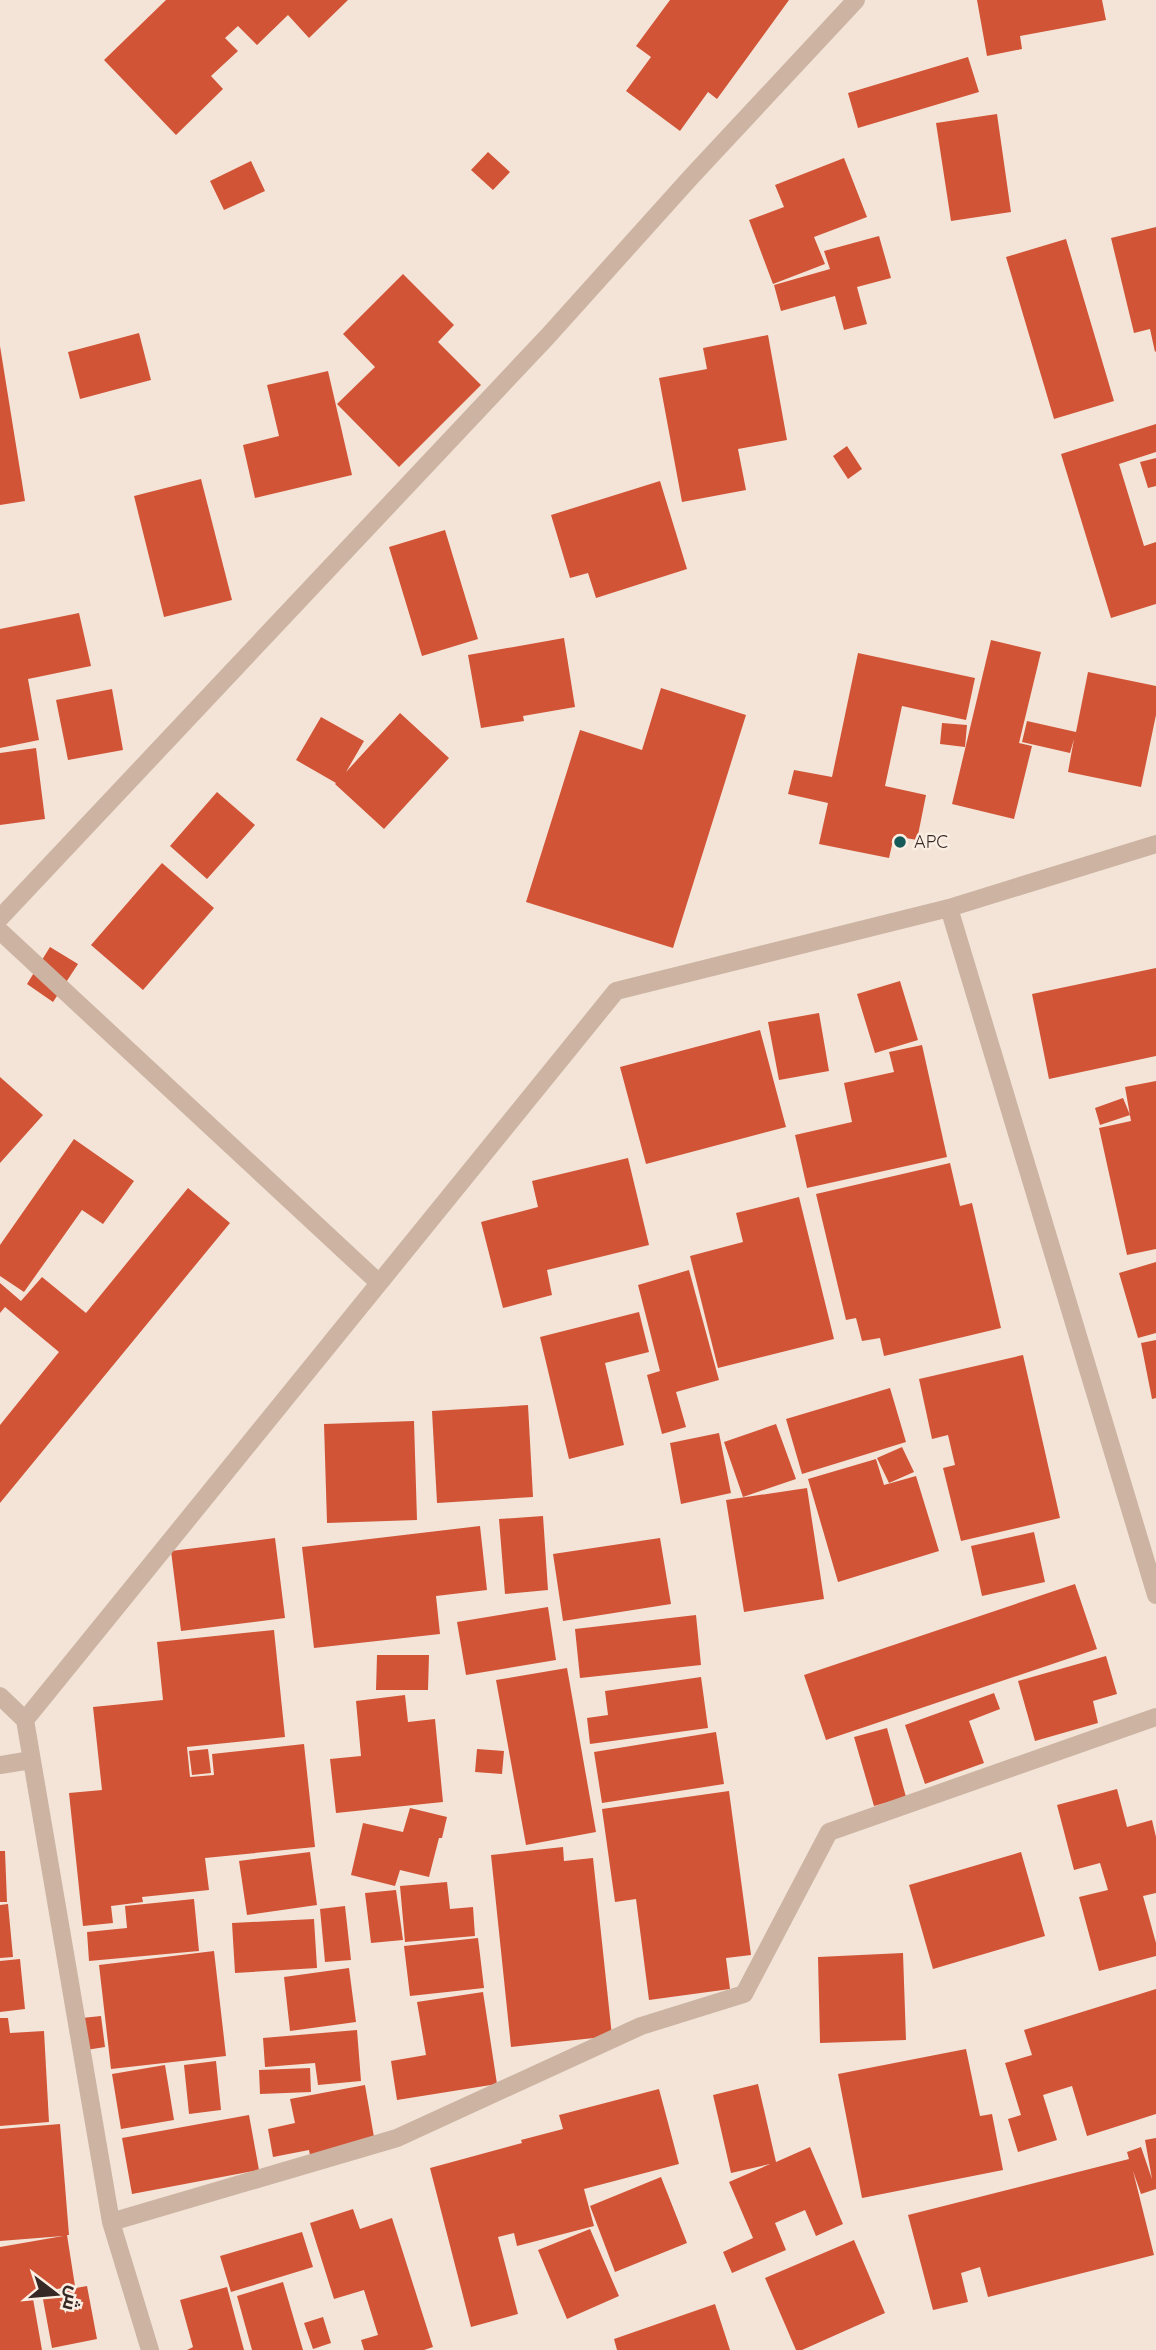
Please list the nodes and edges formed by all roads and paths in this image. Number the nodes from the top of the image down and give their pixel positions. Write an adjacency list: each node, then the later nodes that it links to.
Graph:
1 (856, 0): 4 (street)
2 (1156, 844): 3 (street)
3 (949, 908): 6 (street); 7 (street)
4 (0, 918)
5 (0, 931): 6 (street)
6 (379, 1283): 10 (street)
7 (1156, 1595)
8 (0, 1696): 10 (street)
9 (1156, 1717): 13 (street)
10 (24, 1720): 11 (street)
11 (31, 1760): 12 (street); 13 (street)
12 (0, 1765)
13 (111, 2222): 14 (street)
14 (150, 2350)

